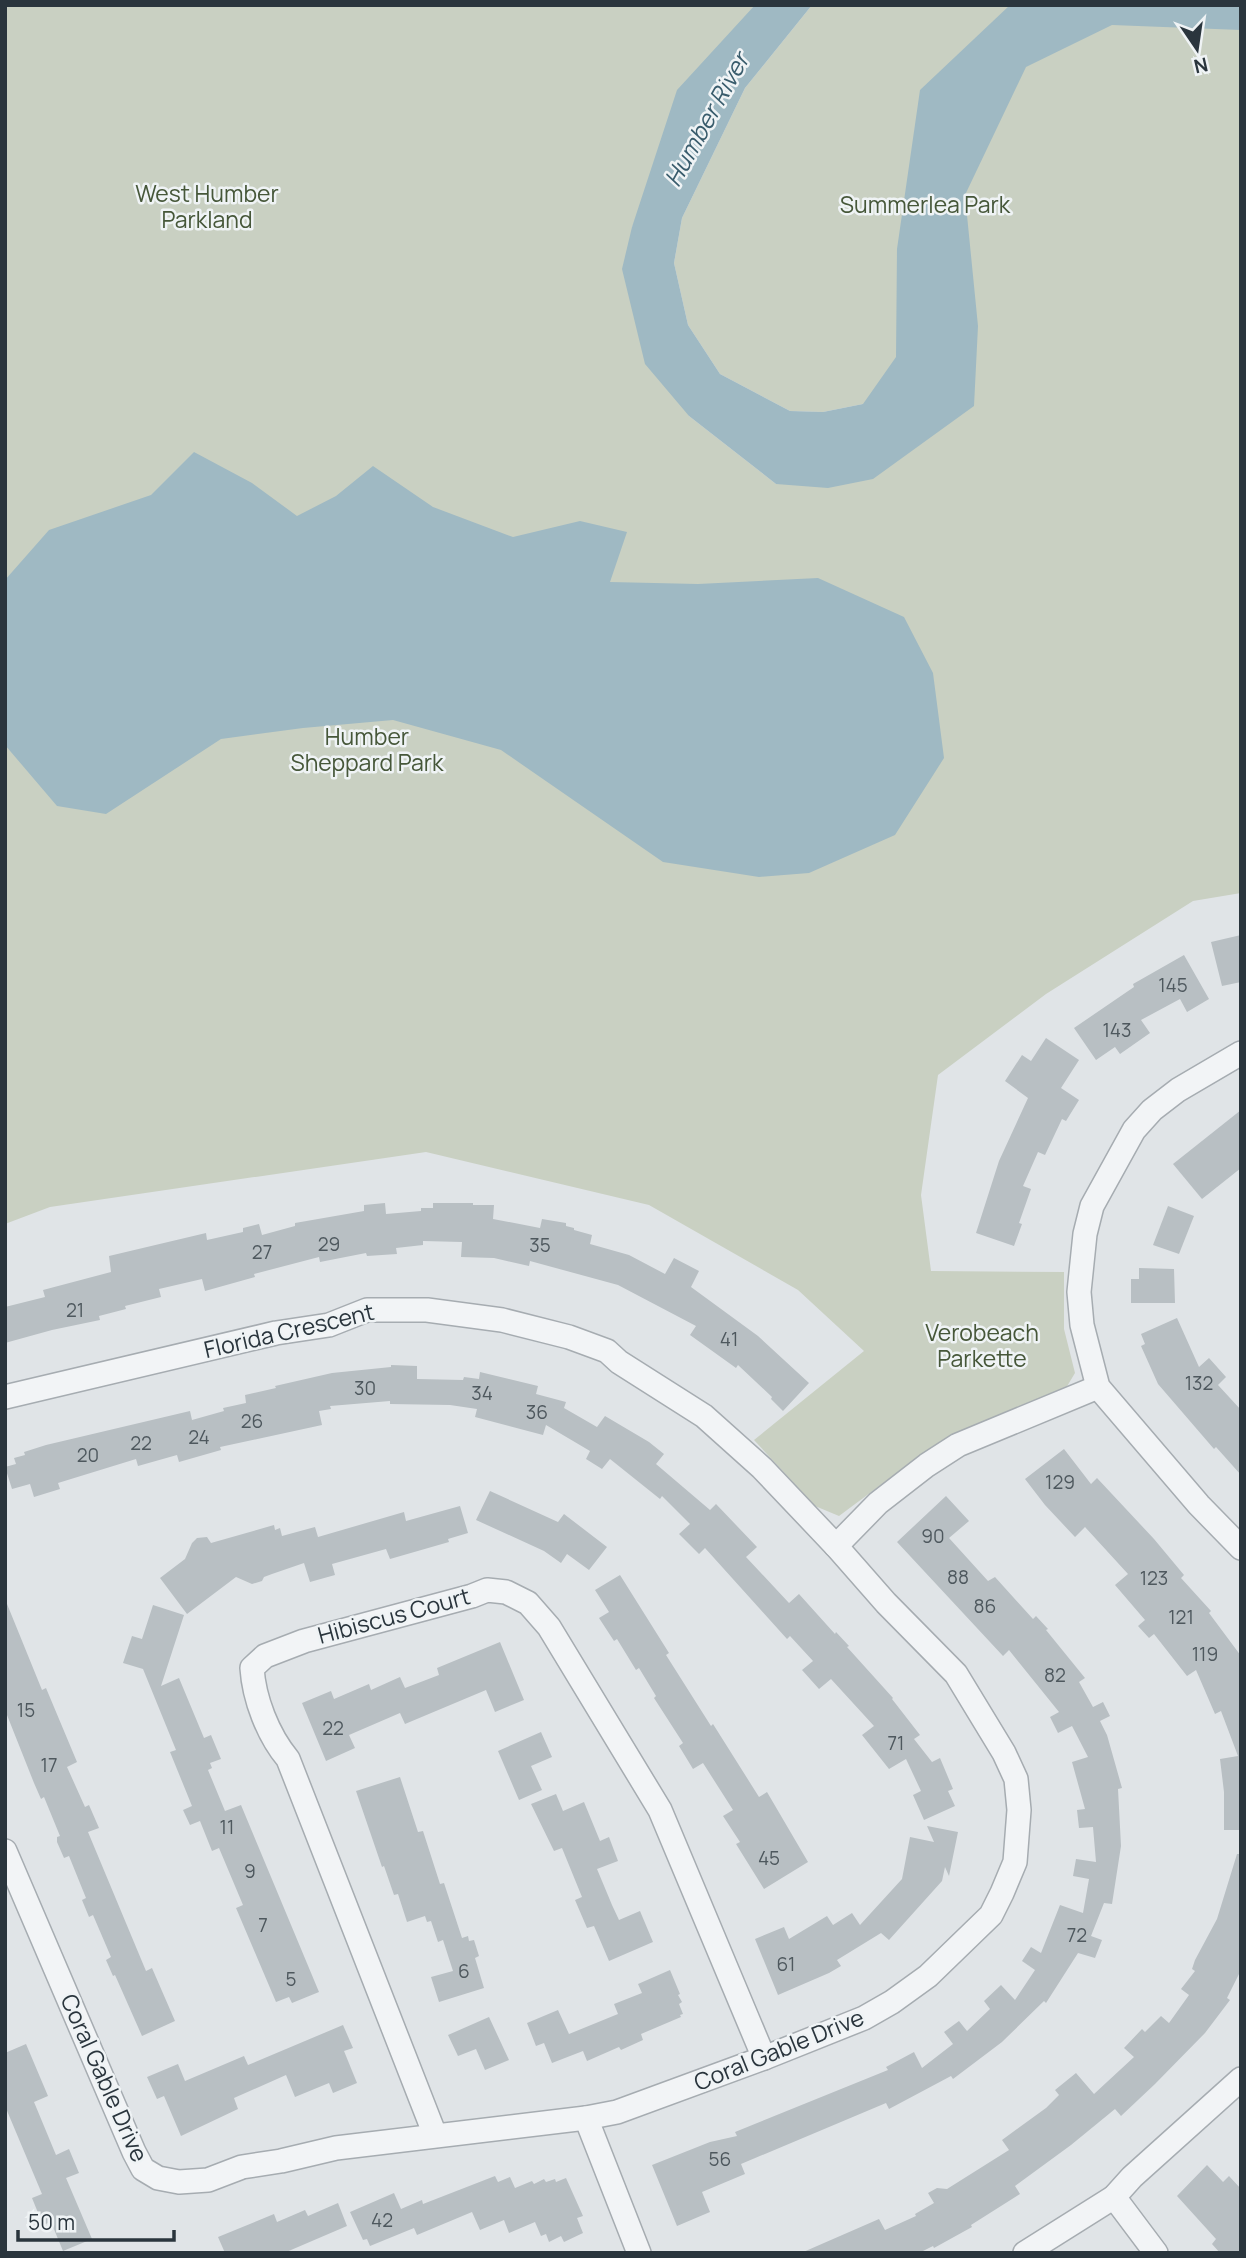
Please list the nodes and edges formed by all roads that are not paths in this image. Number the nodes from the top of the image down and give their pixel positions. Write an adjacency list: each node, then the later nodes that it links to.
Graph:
1 (1241, 1053): 2 (street)
2 (1098, 1387): 4 (street); 5 (street)
3 (5, 1397): 4 (street, Florida Crescent)
4 (836, 1546): 7 (street, Coral Gable Drive)
5 (1241, 1548)
6 (5, 1852): 10 (street, Coral Gable Drive)
7 (764, 2058): 9 (street, Coral Gable Drive); 10 (street, Hibiscus Court)
8 (1241, 2079): 11 (street)
9 (586, 2118): 10 (street, Coral Gable Drive); 12 (street)
10 (435, 2135)
11 (1114, 2197): 13 (street); 14 (street)
12 (639, 2253)
13 (1025, 2253)
14 (1156, 2253)

